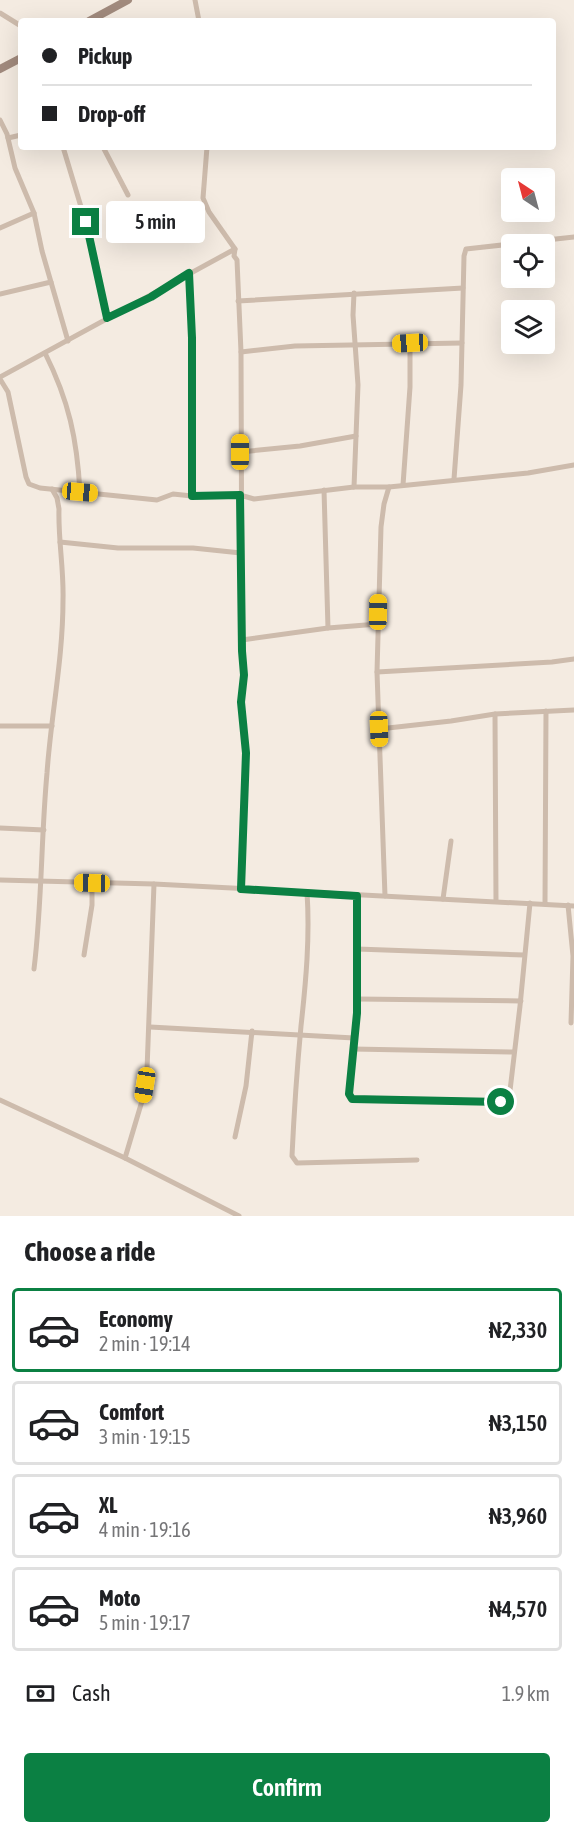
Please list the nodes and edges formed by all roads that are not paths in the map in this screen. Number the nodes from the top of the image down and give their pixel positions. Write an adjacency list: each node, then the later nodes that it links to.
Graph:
1 (128, 0): 4 (street)
2 (195, 0): 5 (street)
3 (0, 13): 6 (street)
4 (100, 18)
5 (198, 18)
6 (18, 24)
7 (18, 60): 8 (street)
8 (0, 69)
9 (0, 120): 11 (street)
10 (18, 136): 11 (street)
11 (8, 138): 16 (street)
12 (64, 150): 26 (street)
13 (105, 150): 15 (street)
14 (207, 150): 19 (street)
15 (128, 195)
16 (34, 213): 17 (street); 21 (street)
17 (0, 228)
18 (574, 237): 22 (street)
19 (235, 249): 20 (street); 25 (street)
20 (189, 273): 26 (street); 45 (street)
21 (51, 282): 24 (street); 27 (street)
22 (463, 288): 23 (street); 29 (street)
23 (354, 293): 25 (street); 30 (street)
24 (0, 294)
25 (238, 301): 31 (street)
26 (107, 318): 27 (street)
27 (68, 341): 32 (street)
28 (410, 343): 29 (street); 30 (street); 38 (street)
29 (462, 343): 37 (street)
30 (356, 346): 31 (street); 34 (street)
31 (241, 352): 35 (street)
32 (45, 353): 33 (street); 43 (street)
33 (0, 378): 41 (street)
34 (356, 436): 35 (street); 39 (street)
35 (240, 452): 44 (street)
36 (574, 465): 37 (street)
37 (454, 479): 38 (street)
38 (403, 485): 40 (street)
39 (354, 487): 40 (street); 42 (street)
40 (389, 487): 48 (street)
41 (52, 489): 43 (street); 46 (street)
42 (324, 490): 44 (street); 49 (street)
43 (80, 492): 45 (street)
44 (240, 495): 45 (street); 47 (street)
45 (192, 496)
46 (60, 542): 47 (street); 57 (street)
47 (241, 553): 50 (street)
48 (378, 624): 49 (street); 52 (street)
49 (328, 628): 50 (street)
50 (242, 640): 66 (street)
51 (574, 659): 52 (street)
52 (377, 672): 58 (street)
53 (574, 710): 54 (street)
54 (546, 711): 55 (street); 73 (street)
55 (495, 714): 58 (street); 71 (street)
56 (0, 726): 57 (street)
57 (52, 726): 60 (street)
58 (379, 729): 69 (street)
59 (0, 828): 60 (street)
60 (44, 830): 63 (street)
61 (451, 841): 70 (street)
62 (0, 880): 63 (street)
63 (41, 882): 64 (street); 78 (street)
64 (92, 883): 65 (street); 76 (street)
65 (154, 884): 66 (street); 82 (street)
66 (241, 889): 67 (street)
67 (307, 892): 68 (street); 84 (street)
68 (357, 896): 69 (street); 75 (street)
69 (386, 896): 70 (street)
70 (443, 899): 71 (street)
71 (496, 901): 72 (street)
72 (530, 903): 73 (street); 77 (street)
73 (545, 904): 74 (street)
74 (571, 906): 81 (street)
75 (357, 949): 77 (street); 79 (street)
76 (84, 955)
77 (524, 955): 80 (street)
78 (34, 969)
79 (357, 999): 80 (street); 85 (street)
80 (521, 1001): 87 (street)
81 (571, 1023)
82 (150, 1027): 83 (street); 90 (street)
83 (252, 1031): 84 (street); 89 (street)
84 (301, 1034): 85 (street); 91 (street)
85 (354, 1038): 86 (street)
86 (353, 1049): 87 (street); 87 (street)
87 (514, 1052)
88 (0, 1100): 90 (street)
89 (235, 1137)
90 (125, 1158): 92 (street)
91 (417, 1161)
92 (239, 1216)

